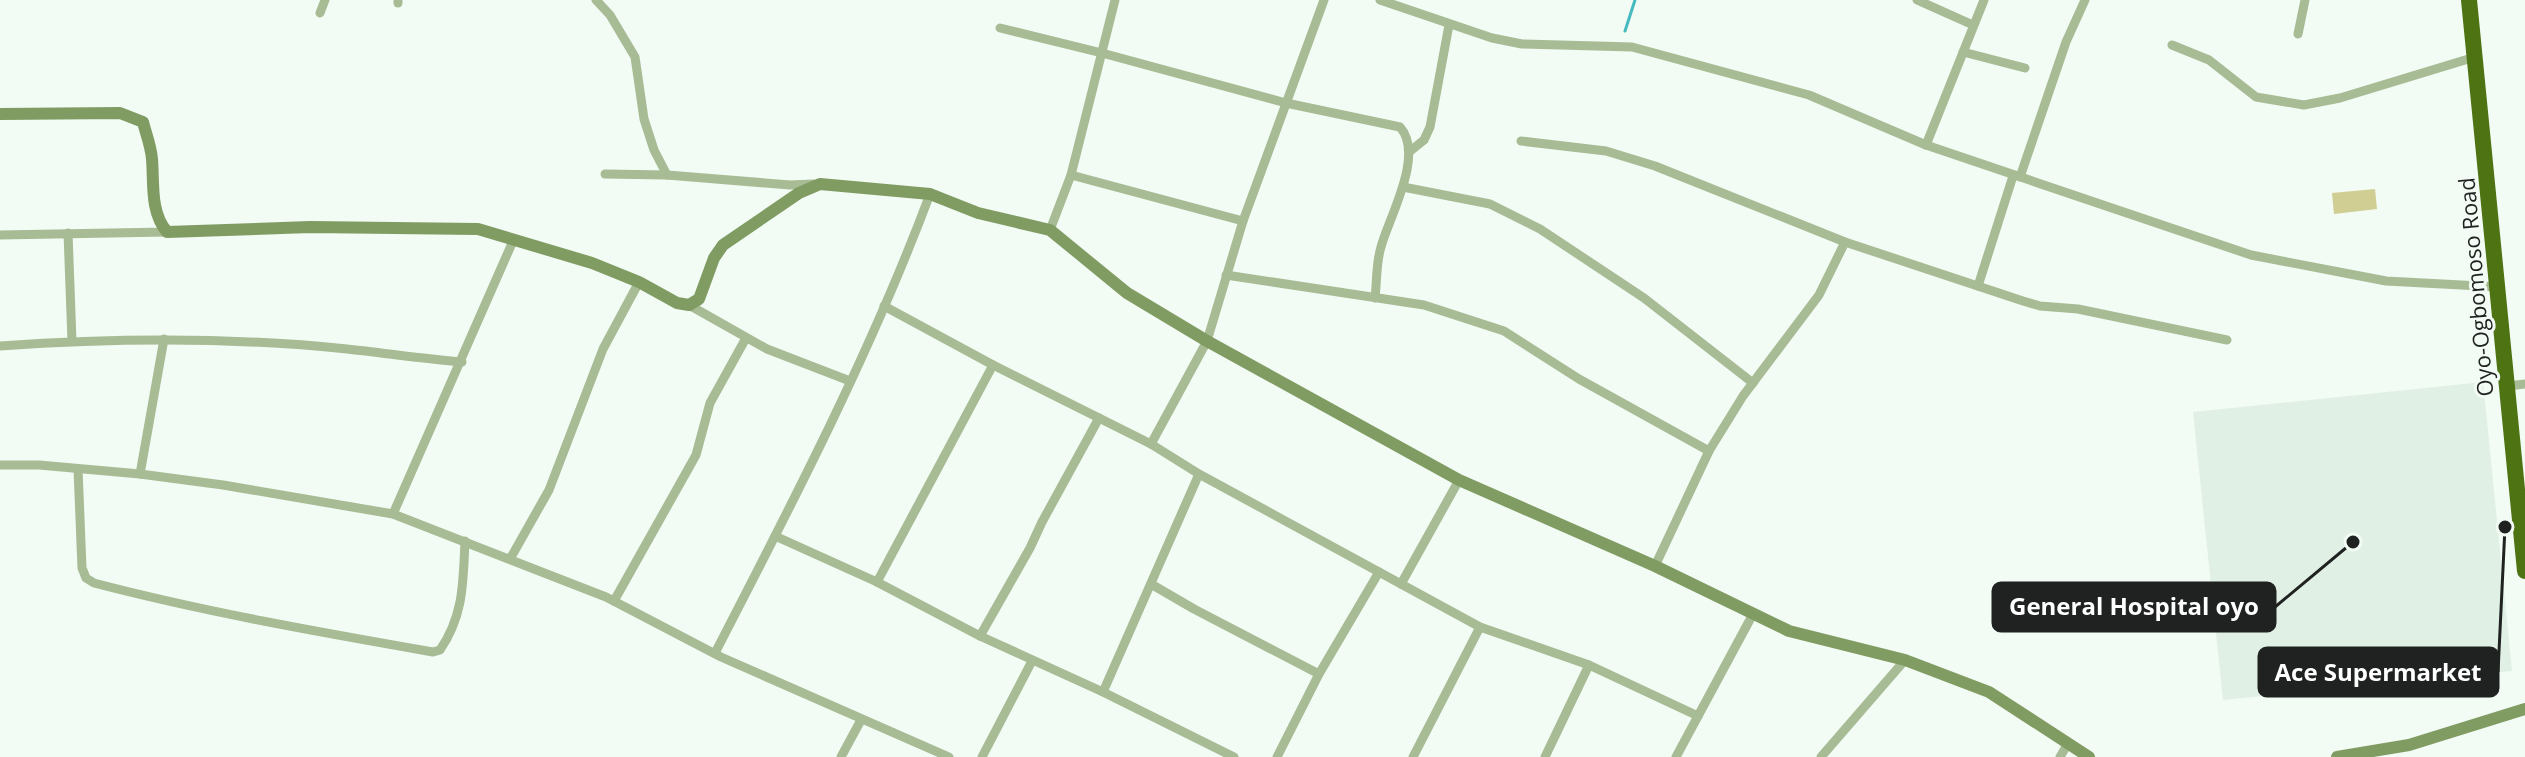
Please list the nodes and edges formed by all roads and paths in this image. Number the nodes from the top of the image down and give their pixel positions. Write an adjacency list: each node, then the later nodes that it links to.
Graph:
1 (325, 0): 11 (street)
2 (596, 0): 27 (street)
3 (1115, 0): 18 (street)
4 (1324, 0): 21 (street)
5 (1380, 0): 12 (street)
6 (1917, 0): 13 (street)
7 (1984, 0): 13 (street)
8 (2085, 0): 29 (street)
9 (2305, 0): 15 (street)
10 (2469, 0): 19 (highway, Oyo-Ogbomoso Road)
11 (320, 13)
12 (1449, 25): 24 (street); 25 (street)
13 (1973, 25): 17 (street)
14 (1000, 28): 18 (street)
15 (2298, 34)
16 (2172, 45): 19 (street)
17 (1963, 52): 20 (street); 24 (street)
18 (1102, 53): 21 (street); 28 (street)
19 (2475, 57): 43 (highway, Oyo-Ogbomoso Road)
20 (2025, 68)
21 (1286, 103): 25 (street); 33 (street)
22 (0, 114): 35 (street)
23 (1521, 141): 39 (street)
24 (1926, 145): 29 (street)
25 (1409, 152): 31 (street)
26 (605, 174): 27 (street)
27 (667, 175): 30 (street)
28 (1071, 175): 33 (street); 34 (street)
29 (2016, 177): 42 (street); 43 (street)
30 (820, 184): 32 (street); 45 (street)
31 (1403, 187): 44 (street); 56 (street)
32 (930, 194): 34 (street); 46 (street)
33 (1243, 221): 40 (street)
34 (1050, 230): 51 (street)
35 (167, 232): 36 (street); 38 (street)
36 (68, 233): 37 (street); 50 (street)
37 (0, 235)
38 (513, 241): 41 (street); 53 (street)
39 (1845, 242): 42 (street); 56 (street)
40 (1226, 275): 44 (street); 51 (street)
41 (639, 282): 45 (street); 69 (street)
42 (1978, 286): 49 (street)
43 (2499, 287): 57 (highway, Oyo-Ogbomoso Road)
44 (1375, 298): 60 (street)
45 (689, 305): 47 (street)
46 (884, 306): 54 (street); 55 (street)
47 (746, 338): 55 (street); 76 (street)
48 (164, 339): 50 (street); 53 (street); 63 (street)
49 (2227, 340)
50 (72, 341): 52 (street)
51 (1207, 341): 59 (street); 65 (street)
52 (0, 346)
53 (462, 362): 66 (street)
54 (993, 365): 58 (street); 73 (street)
55 (850, 381): 67 (street)
56 (1753, 383): 60 (street)
57 (2516, 385): 71 (highway, Oyo-Ogbomoso Road)
58 (1099, 418): 59 (street); 79 (street)
59 (1151, 444): 64 (street)
60 (1709, 451): 70 (street)
61 (0, 465): 62 (street)
62 (78, 469): 63 (street); 68 (street)
63 (140, 474): 66 (street)
64 (1199, 474): 72 (street); 74 (street)
65 (1459, 480): 70 (street); 75 (street)
66 (393, 514): 68 (street)
67 (775, 536): 73 (street); 80 (street)
68 (465, 541): 69 (street)
69 (510, 559): 76 (street)
70 (1655, 566): 77 (street)
71 (2525, 571)
72 (1379, 572): 75 (street); 84 (street)
73 (877, 582): 79 (street)
74 (1151, 584): 84 (street); 85 (street)
75 (1401, 584): 78 (street)
76 (614, 601): 80 (street)
77 (1753, 614): 81 (street); 87 (street)
78 (1480, 627): 83 (street); 95 (street)
79 (980, 636): 82 (street)
80 (715, 653): 88 (street)
81 (1905, 660): 89 (street); 98 (street)
82 (1032, 661): 85 (street); 92 (street)
83 (1589, 665): 87 (street); 96 (street)
84 (1319, 674): 94 (street)
85 (1103, 692): 93 (street)
86 (2525, 709): 101 (street)
87 (1698, 716): 97 (street)
88 (861, 720): 90 (street); 91 (street)
89 (2067, 745): 99 (street); 100 (street)
90 (841, 757)
91 (949, 757)
92 (982, 757)
93 (1234, 757)
94 (1277, 757)
95 (1413, 757)
96 (1545, 757)
97 (1676, 757)
98 (1821, 757)
99 (2060, 757)
100 (2089, 757)
101 (2337, 757)

